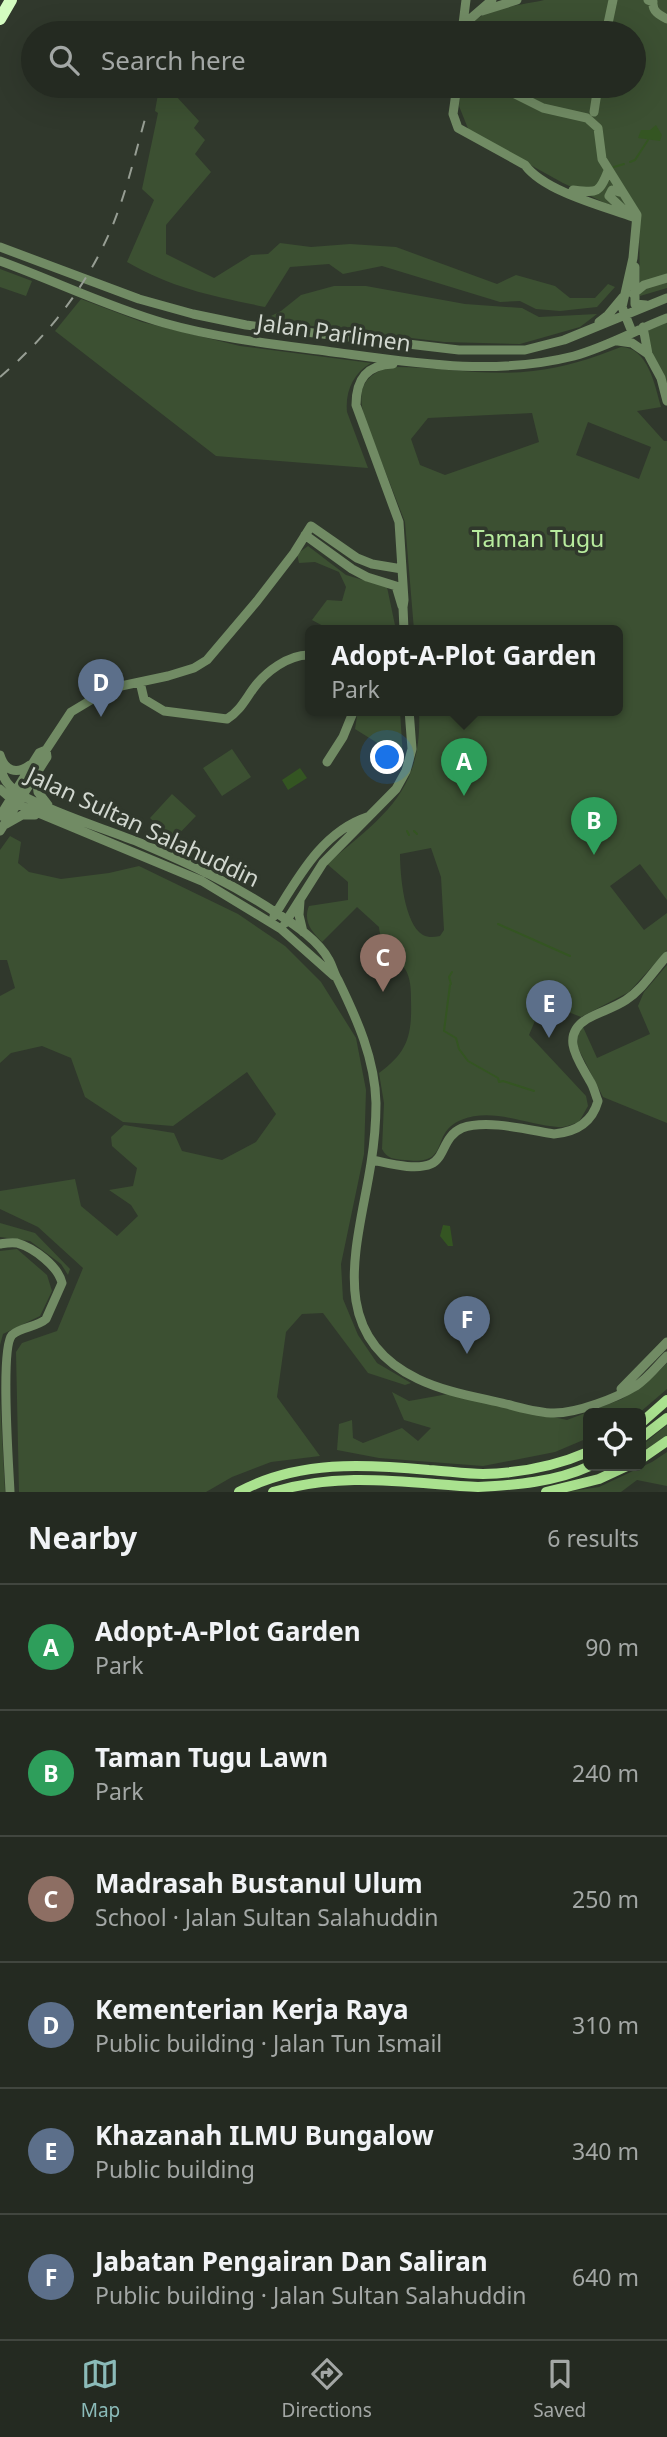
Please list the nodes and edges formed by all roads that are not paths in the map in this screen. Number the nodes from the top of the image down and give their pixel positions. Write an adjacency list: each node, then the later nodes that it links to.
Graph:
1 (11, 0): 8 (highway)
2 (466, 0): 10 (street)
3 (492, 0): 7 (street)
4 (517, 0): 7 (street)
5 (613, 0): 12 (street)
6 (648, 0): 9 (street)
7 (477, 12): 11 (street)
8 (0, 19)
9 (667, 19)
10 (462, 21)
11 (469, 21)
12 (609, 21)
13 (457, 98): 18 (street)
14 (523, 98): 17 (street)
15 (596, 98): 16 (street)
16 (594, 112)
17 (608, 171): 18 (street); 19 (street)
18 (561, 189): 20 (street)
19 (623, 193): 20 (street); 20 (street)
20 (635, 219): 22 (street)
21 (0, 247): 33 (street, Jalan Parlimen)
22 (633, 258): 24 (street); 27 (street)
23 (0, 261): 37 (street, Jalan Parlimen)
24 (634, 277): 26 (street); 27 (street)
25 (667, 278): 26 (street)
26 (644, 285): 27 (street)
27 (628, 295): 29 (street); 30 (street); 33 (street)
28 (667, 298): 29 (street, Jalan Parlimen)
29 (652, 303): 30 (street, Jalan Parlimen)
30 (625, 315): 33 (street, Jalan Parlimen); 34 (street)
31 (667, 317): 32 (street, Jalan Parlimen)
32 (643, 327): 34 (street, Jalan Parlimen); 36 (street)
33 (586, 331)
34 (632, 332): 35 (street, Jalan Parlimen)
35 (614, 342): 36 (street); 37 (street, Jalan Parlimen)
36 (648, 354): 38 (street)
37 (415, 363): 41 (street)
38 (667, 401)
39 (305, 535): 40 (street); 40 (street); 42 (street); 46 (street)
40 (324, 535): 41 (street)
41 (402, 571): 42 (street); 43 (street)
42 (386, 582): 43 (street)
43 (402, 607): 44 (street)
44 (404, 625)
45 (305, 656): 46 (street)
46 (140, 682): 49 (street)
47 (352, 716): 52 (street)
48 (409, 716): 59 (street)
49 (46, 750): 51 (street); 54 (street)
50 (0, 755): 51 (street)
51 (35, 760): 56 (street)
52 (327, 762)
53 (0, 763): 56 (street, Jalan Sultan Salahuddin)
54 (36, 775): 56 (street); 57 (street)
55 (0, 789): 56 (street, Jalan Sultan Salahuddin)
56 (17, 797): 57 (street, Jalan Sultan Salahuddin); 58 (street, Jalan Sultan Salahuddin); 60 (street)
57 (53, 809): 62 (street, Jalan Sultan Salahuddin)
58 (44, 816): 60 (street); 66 (street, Jalan Sultan Salahuddin)
59 (367, 817): 61 (street); 63 (street)
60 (1, 824)
61 (288, 894): 62 (street); 64 (street)
62 (254, 898): 64 (street, Jalan Sultan Salahuddin)
63 (300, 900): 65 (street); 68 (street)
64 (276, 913): 65 (street, Jalan Sultan Salahuddin); 66 (street)
65 (287, 920): 67 (street); 68 (street, Jalan Sultan Salahuddin)
66 (271, 922): 67 (street, Jalan Sultan Salahuddin)
67 (281, 929): 70 (street, Jalan Sultan Salahuddin)
68 (303, 932): 70 (street, Jalan Sultan Salahuddin)
69 (667, 956): 71 (street)
70 (336, 978): 71 (street, Jalan Sultan Salahuddin)
71 (372, 1160): 75 (street, Jalan Sultan Salahuddin)
72 (0, 1244): 86 (street)
73 (667, 1342): 75 (street, Jalan Sultan Salahuddin)
74 (667, 1356): 75 (street, Jalan Sultan Salahuddin)
75 (615, 1395)
76 (667, 1400): 78 (main road)
77 (667, 1418): 79 (main road)
78 (646, 1419)
79 (646, 1434)
80 (667, 1441): 82 (main road)
81 (583, 1454): 87 (main road)
82 (646, 1456)
83 (583, 1468): 85 (main road)
84 (616, 1471): 90 (main road)
85 (353, 1478): 88 (main road); 89 (main road)
86 (10, 1492)
87 (239, 1492)
88 (273, 1492)
89 (453, 1492)
90 (546, 1492)

